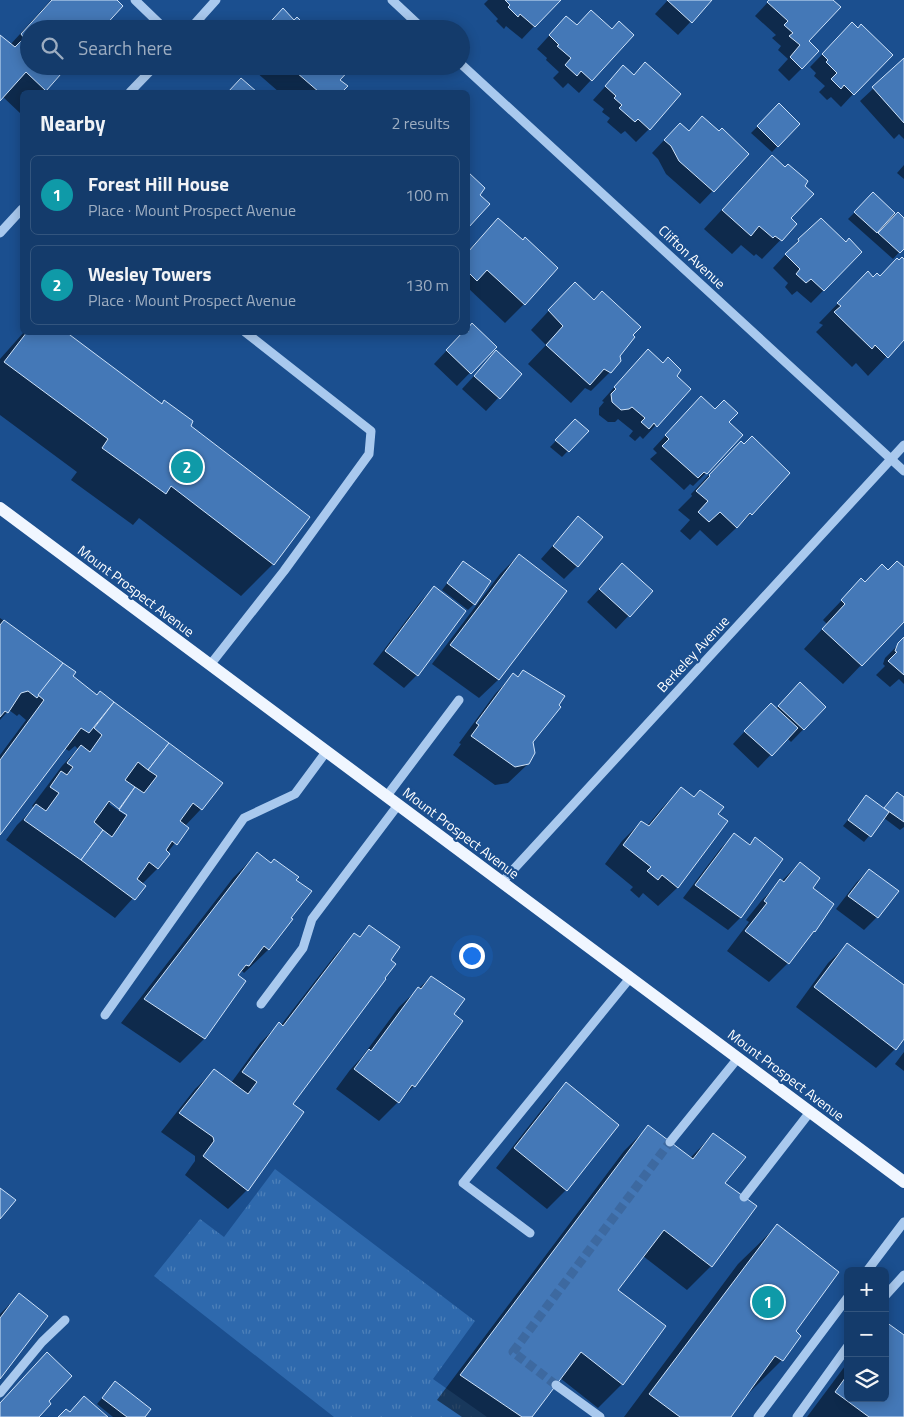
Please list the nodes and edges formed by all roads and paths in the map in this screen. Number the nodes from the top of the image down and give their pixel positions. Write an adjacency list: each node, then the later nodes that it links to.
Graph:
1 (136, 0): 4 (street)
2 (216, 0): 5 (street)
3 (392, 0): 6 (street)
4 (156, 20)
5 (198, 20)
6 (413, 20)
7 (470, 72): 14 (street, Clifton Avenue)
8 (146, 75): 9 (street)
9 (132, 90)
10 (20, 211): 11 (street)
11 (0, 233)
12 (249, 335): 17 (street)
13 (904, 445): 14 (street, Berkeley Avenue)
14 (891, 459): 15 (street, Clifton Avenue); 22 (street, Berkeley Avenue)
15 (904, 471)
16 (0, 508): 17 (main road, Mount Prospect Avenue)
17 (210, 665): 19 (main road, Mount Prospect Avenue)
18 (459, 700): 20 (street)
19 (326, 752): 20 (main road, Mount Prospect Avenue); 25 (street)
20 (386, 797): 21 (main road, Mount Prospect Avenue)
21 (398, 805): 22 (main road, Mount Prospect Avenue); 24 (street)
22 (502, 882): 23 (main road, Mount Prospect Avenue)
23 (630, 978): 26 (main road, Mount Prospect Avenue); 32 (street)
24 (261, 1004)
25 (105, 1015)
26 (738, 1058): 27 (main road, Mount Prospect Avenue); 28 (street)
27 (810, 1112): 29 (main road, Mount Prospect Avenue); 30 (street)
28 (670, 1142)
29 (904, 1182)
30 (744, 1197)
31 (904, 1222): 33 (street)
32 (530, 1234)
33 (870, 1267)
34 (904, 1275): 35 (street)
35 (889, 1292)
36 (844, 1302): 42 (street)
37 (65, 1320): 40 (street)
38 (844, 1352): 43 (street)
39 (556, 1385): 41 (street)
40 (0, 1393)
41 (600, 1417)
42 (758, 1417)
43 (797, 1417)

